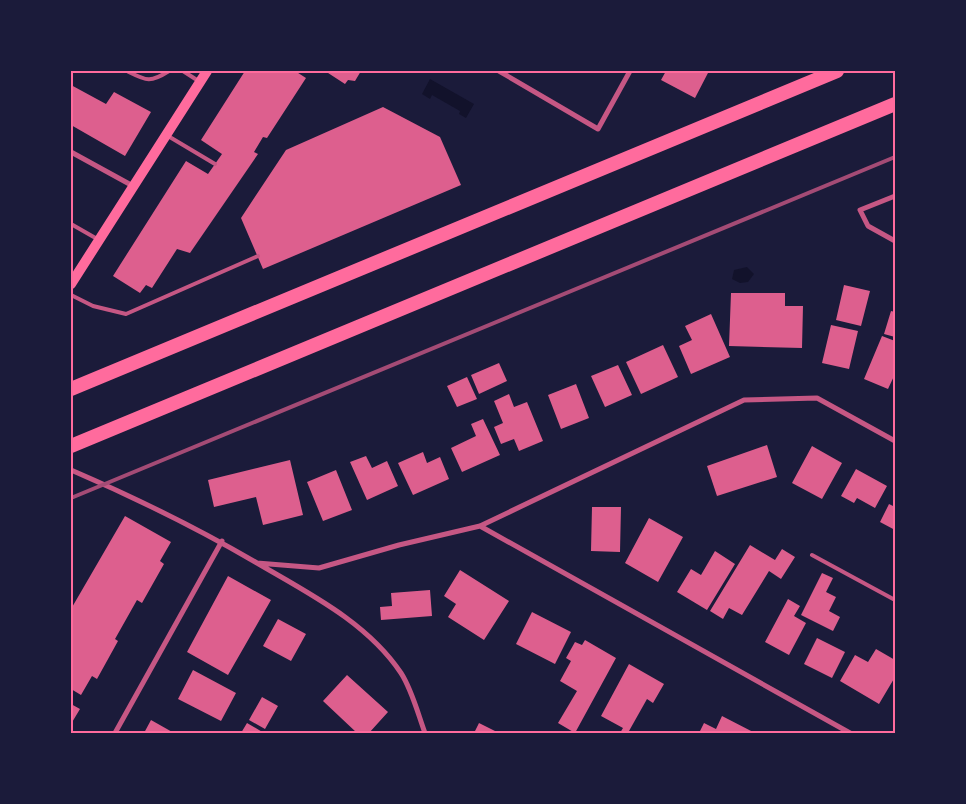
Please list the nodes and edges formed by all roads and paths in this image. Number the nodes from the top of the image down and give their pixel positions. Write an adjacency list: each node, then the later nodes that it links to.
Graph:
1 (127, 71): 2 (lane)
2 (169, 71)
3 (184, 71): 8 (lane)
4 (206, 71): 8 (main road)
5 (499, 71): 6 (street)
6 (630, 71)
7 (837, 71): 21 (highway)
8 (200, 82): 10 (main road)
9 (895, 104): 23 (highway)
10 (166, 135): 12 (lane); 13 (main road)
11 (71, 152): 13 (street)
12 (215, 164)
13 (133, 186): 16 (main road)
14 (895, 196): 17 (street)
15 (71, 224): 16 (lane)
16 (99, 240): 19 (main road)
17 (895, 241)
18 (258, 256): 20 (lane)
19 (71, 284)
20 (71, 295)
21 (71, 389)
22 (895, 441): 25 (street)
23 (71, 446)
24 (71, 470): 26 (street)
25 (480, 526): 28 (street); 32 (street)
26 (222, 541): 28 (street); 30 (street)
27 (812, 555): 29 (lane)
28 (257, 563): 31 (street)
29 (895, 600)
30 (115, 733)
31 (425, 733)
32 (850, 733)

